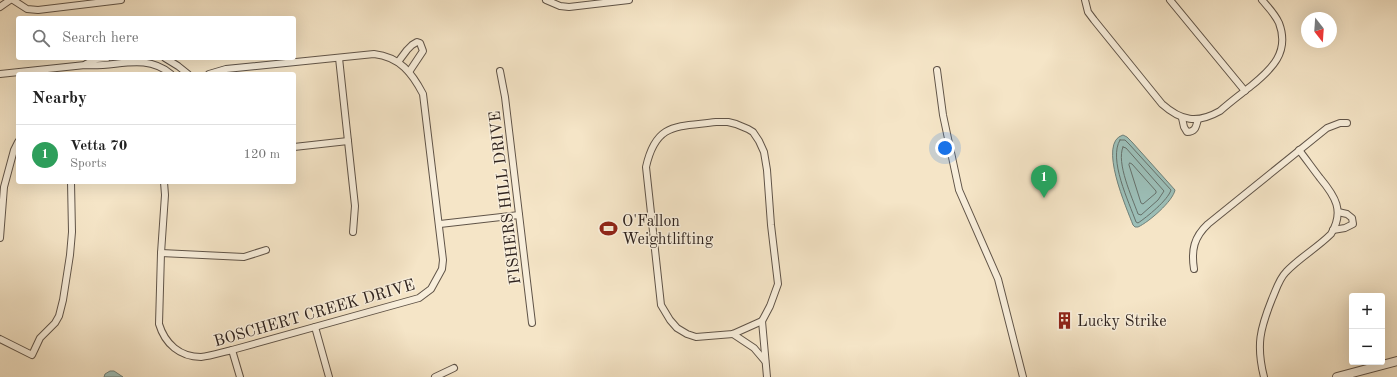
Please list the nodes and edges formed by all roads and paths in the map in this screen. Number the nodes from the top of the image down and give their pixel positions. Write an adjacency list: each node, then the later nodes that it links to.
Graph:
1 (10, 0): 10 (street)
2 (13, 0): 9 (street)
3 (121, 0): 9 (street)
4 (546, 0): 5 (street)
5 (628, 0)
6 (1085, 0): 26 (street)
7 (1170, 0): 25 (street)
8 (1262, 0): 25 (street)
9 (107, 1)
10 (0, 7)
11 (339, 58): 14 (street, BOSCHERT CREEK DRIVE); 21 (street, BOSCHERT CREEK DRIVE); 29 (street)
12 (95, 60): 15 (street)
13 (168, 60): 20 (street)
14 (398, 62): 22 (street, BOSCHERT CREEK DRIVE); 22 (street)
15 (85, 65): 18 (street); 19 (street)
16 (937, 70): 57 (street)
17 (500, 71): 36 (street, FISHERS HILL DRIVE)
18 (32, 72)
19 (169, 72)
20 (186, 72)
21 (216, 72)
22 (409, 72): 37 (street, BOSCHERT CREEK DRIVE)
23 (16, 73): 24 (street)
24 (0, 74)
25 (1245, 91): 27 (street)
26 (1182, 118): 27 (street); 27 (street)
27 (1198, 119)
28 (1347, 123): 32 (street)
29 (348, 141): 31 (street); 39 (street)
30 (16, 146): 40 (street)
31 (296, 147)
32 (1298, 150): 35 (street); 43 (street)
33 (72, 184): 48 (street)
34 (164, 184): 42 (street, BOSCHERT CREEK DRIVE)
35 (1338, 212): 38 (street); 38 (street)
36 (519, 215): 37 (street); 45 (street, FISHERS HILL DRIVE)
37 (440, 224): 46 (street, BOSCHERT CREEK DRIVE)
38 (1333, 230): 58 (street)
39 (353, 232)
40 (0, 238)
41 (266, 250): 42 (street)
42 (161, 253): 49 (street, BOSCHERT CREEK DRIVE)
43 (1194, 269)
44 (762, 321): 47 (street); 47 (street); 51 (street)
45 (532, 323)
46 (315, 327): 49 (street, BOSCHERT CREEK DRIVE); 54 (street)
47 (732, 334): 51 (street)
48 (0, 339)
49 (232, 350): 53 (street)
50 (1397, 361): 59 (street)
51 (766, 362): 56 (street)
52 (454, 368): 55 (street)
53 (240, 377)
54 (329, 377)
55 (435, 377)
56 (768, 377)
57 (1024, 377)
58 (1264, 377)
59 (1337, 377)

